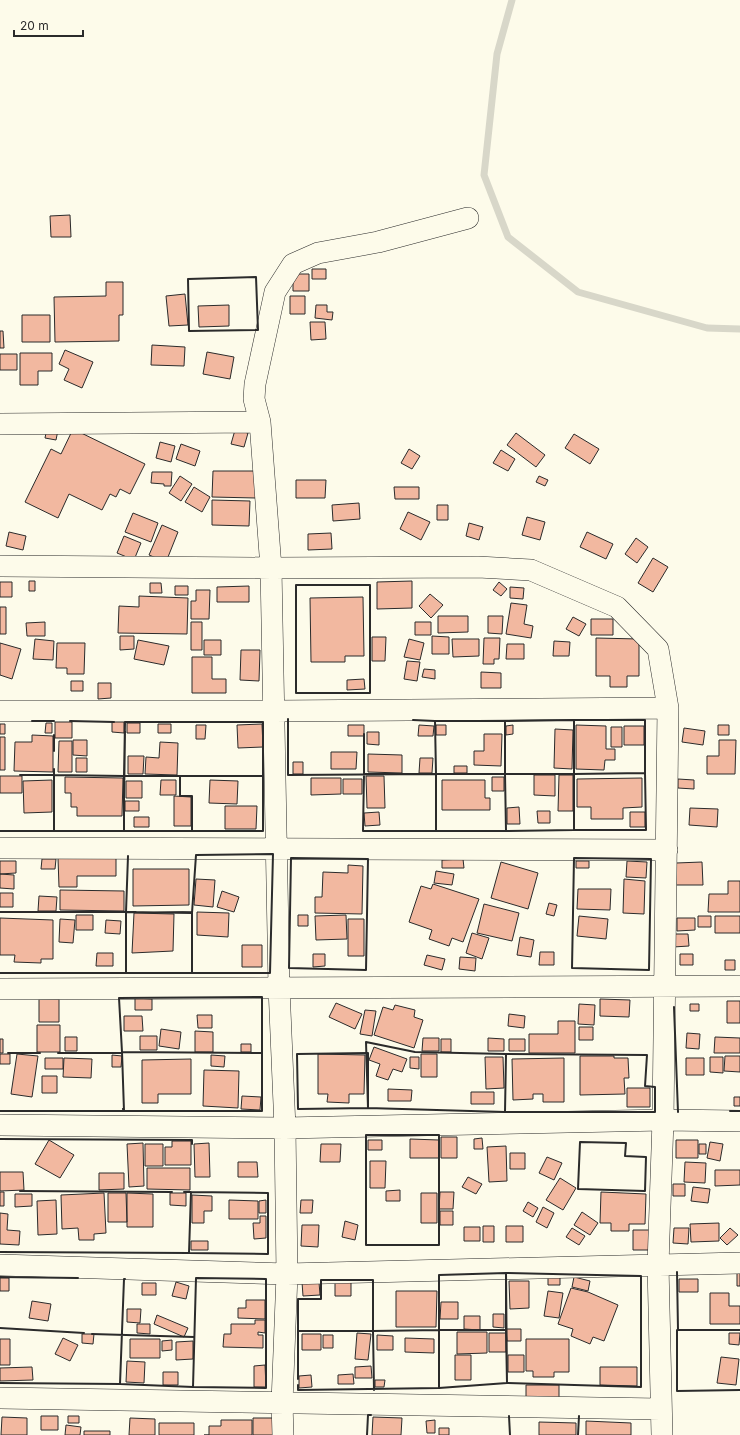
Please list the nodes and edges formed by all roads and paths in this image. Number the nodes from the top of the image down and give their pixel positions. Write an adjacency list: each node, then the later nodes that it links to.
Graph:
1 (468, 218): 2 (street)
2 (260, 422): 3 (street); 5 (street)
3 (0, 424)
4 (0, 566): 5 (street)
5 (271, 568): 6 (street); 8 (street)
6 (668, 708): 8 (street); 11 (street)
7 (0, 711): 8 (street)
8 (274, 711): 10 (street)
9 (0, 848): 10 (street)
10 (277, 849): 11 (street); 13 (street)
11 (666, 850): 14 (street)
12 (740, 986): 14 (street)
13 (279, 987): 14 (street); 15 (street); 19 (street)
14 (664, 987): 16 (street)
15 (0, 989)
16 (663, 1120): 17 (street); 19 (street); 22 (street)
17 (740, 1121)
18 (0, 1125): 19 (street)
19 (285, 1128): 23 (street)
20 (740, 1263): 22 (street)
21 (0, 1265): 23 (street)
22 (658, 1265): 23 (street); 26 (street)
23 (287, 1274): 25 (street)
24 (0, 1398): 25 (street)
25 (282, 1403): 26 (street); 27 (street)
26 (660, 1409): 28 (street)
27 (283, 1435)
28 (662, 1435)

